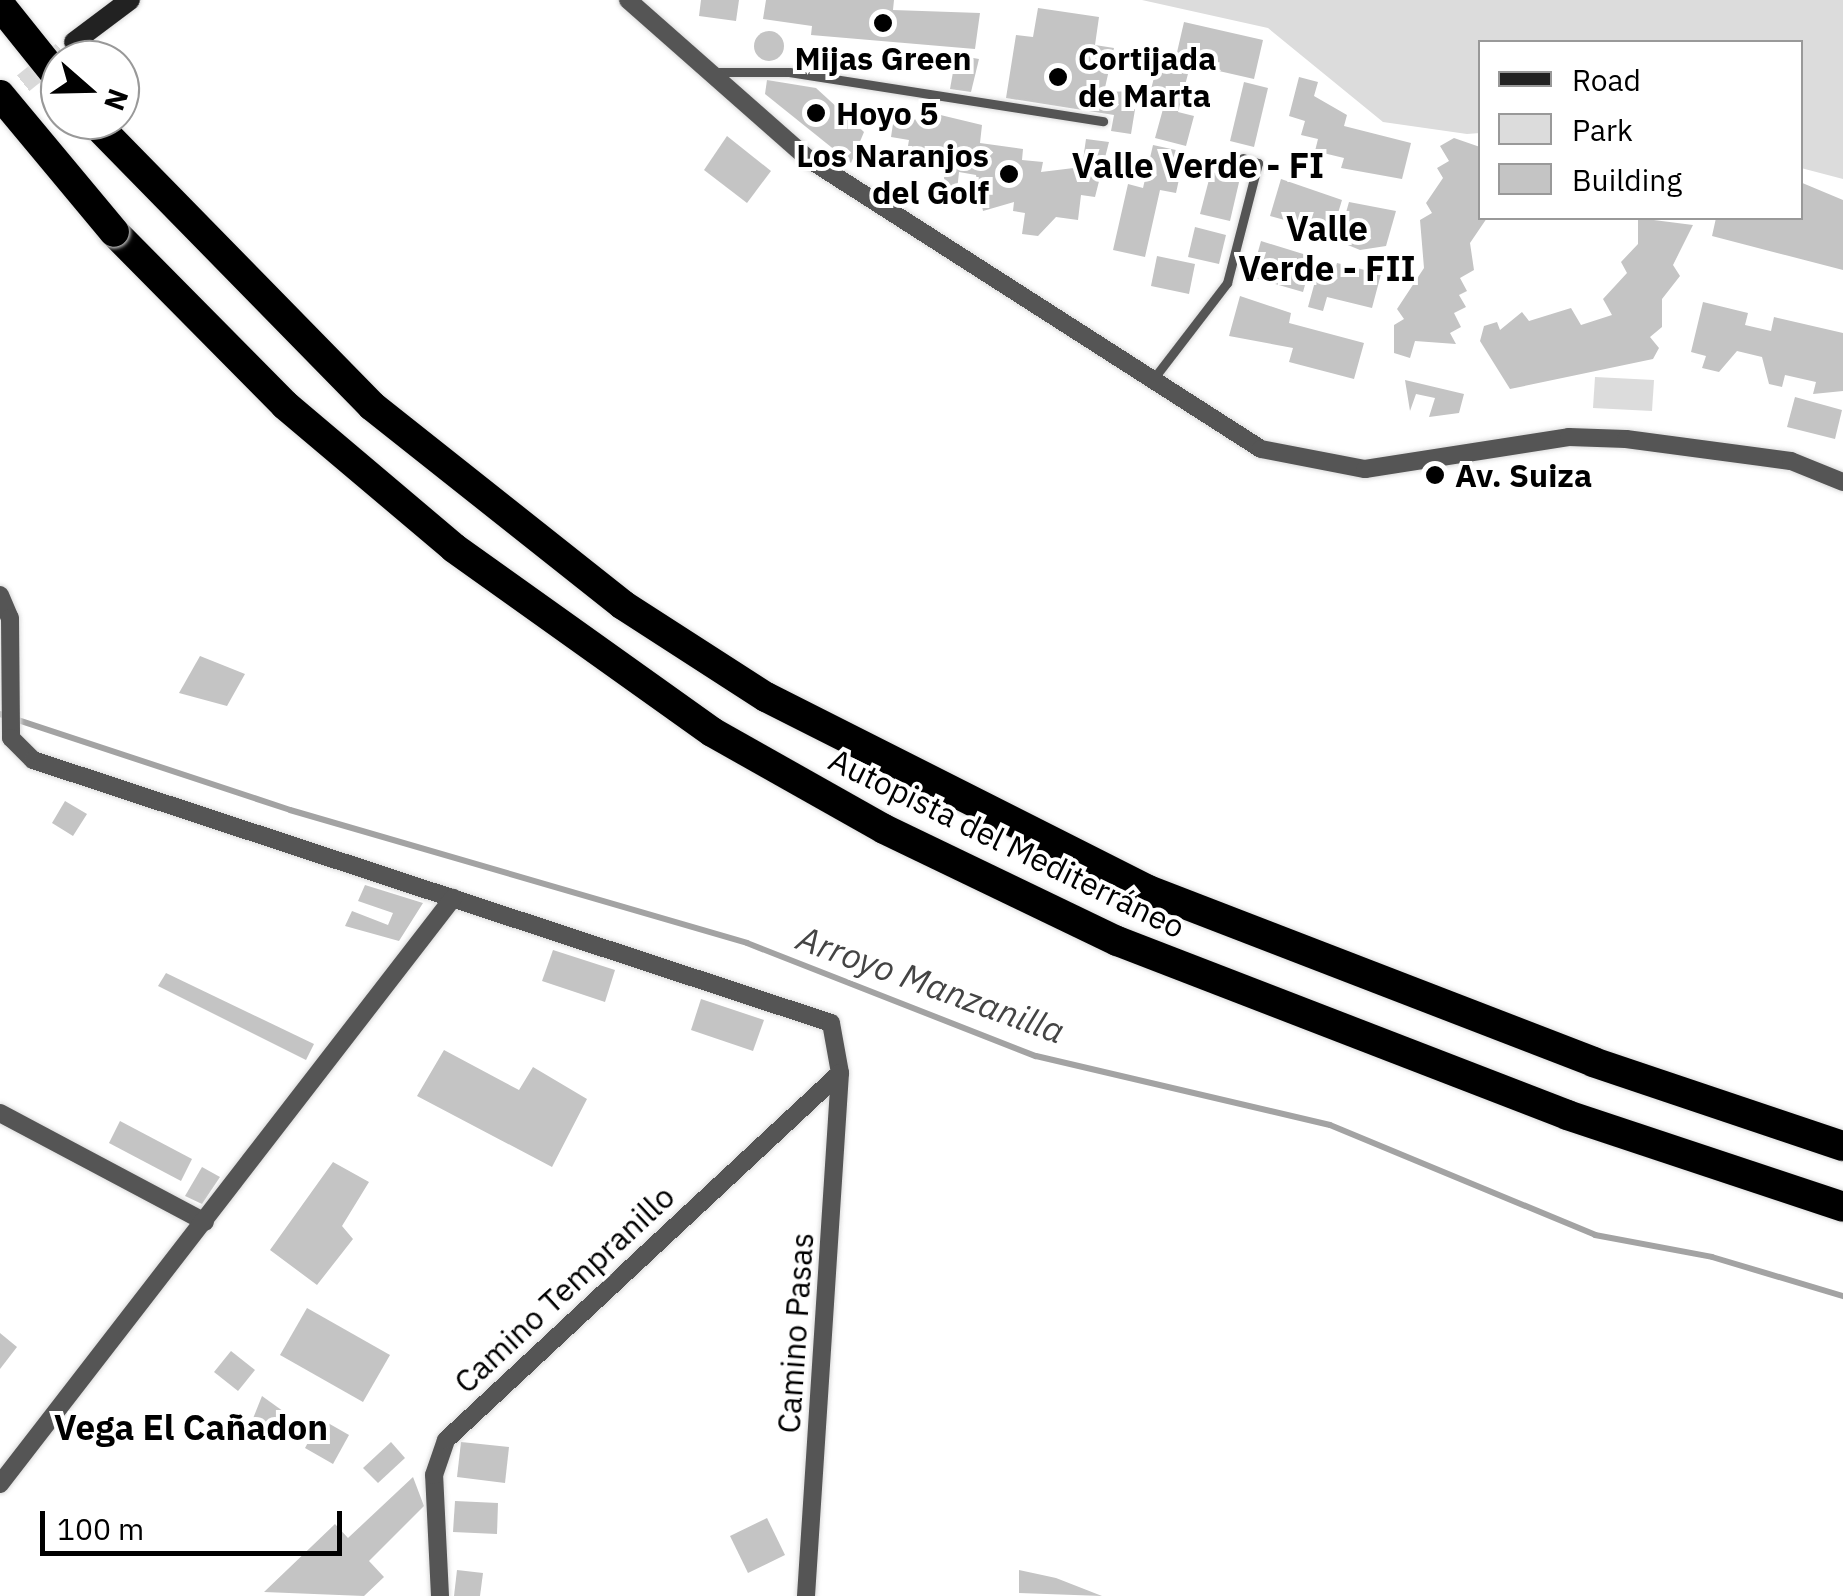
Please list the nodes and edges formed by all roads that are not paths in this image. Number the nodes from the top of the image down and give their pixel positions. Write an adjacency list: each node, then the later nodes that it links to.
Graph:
1 (130, 0): 4 (street)
2 (628, 0): 6 (street)
3 (0, 6): 5 (highway, bridge)
4 (77, 40)
5 (40, 55)
6 (710, 72): 8 (lane); 11 (street)
7 (0, 96): 18 (highway, Autopista del Mediterráneo, bridge)
8 (1103, 121)
9 (110, 140): 17 (highway, Autopista del Mediterráneo)
10 (1243, 158): 11 (lane)
11 (1152, 380): 12 (street)
12 (1843, 482)
13 (0, 595): 14 (street, Camino Pasas)
14 (453, 898): 15 (street, Camino Pasas); 19 (street)
15 (840, 1073): 21 (street, Camino Tempranillo); 22 (street, Camino Pasas)
16 (0, 1113): 19 (street)
17 (1843, 1146)
18 (1843, 1207)
19 (205, 1222): 20 (street)
20 (0, 1484)
21 (440, 1596)
22 (806, 1596)

